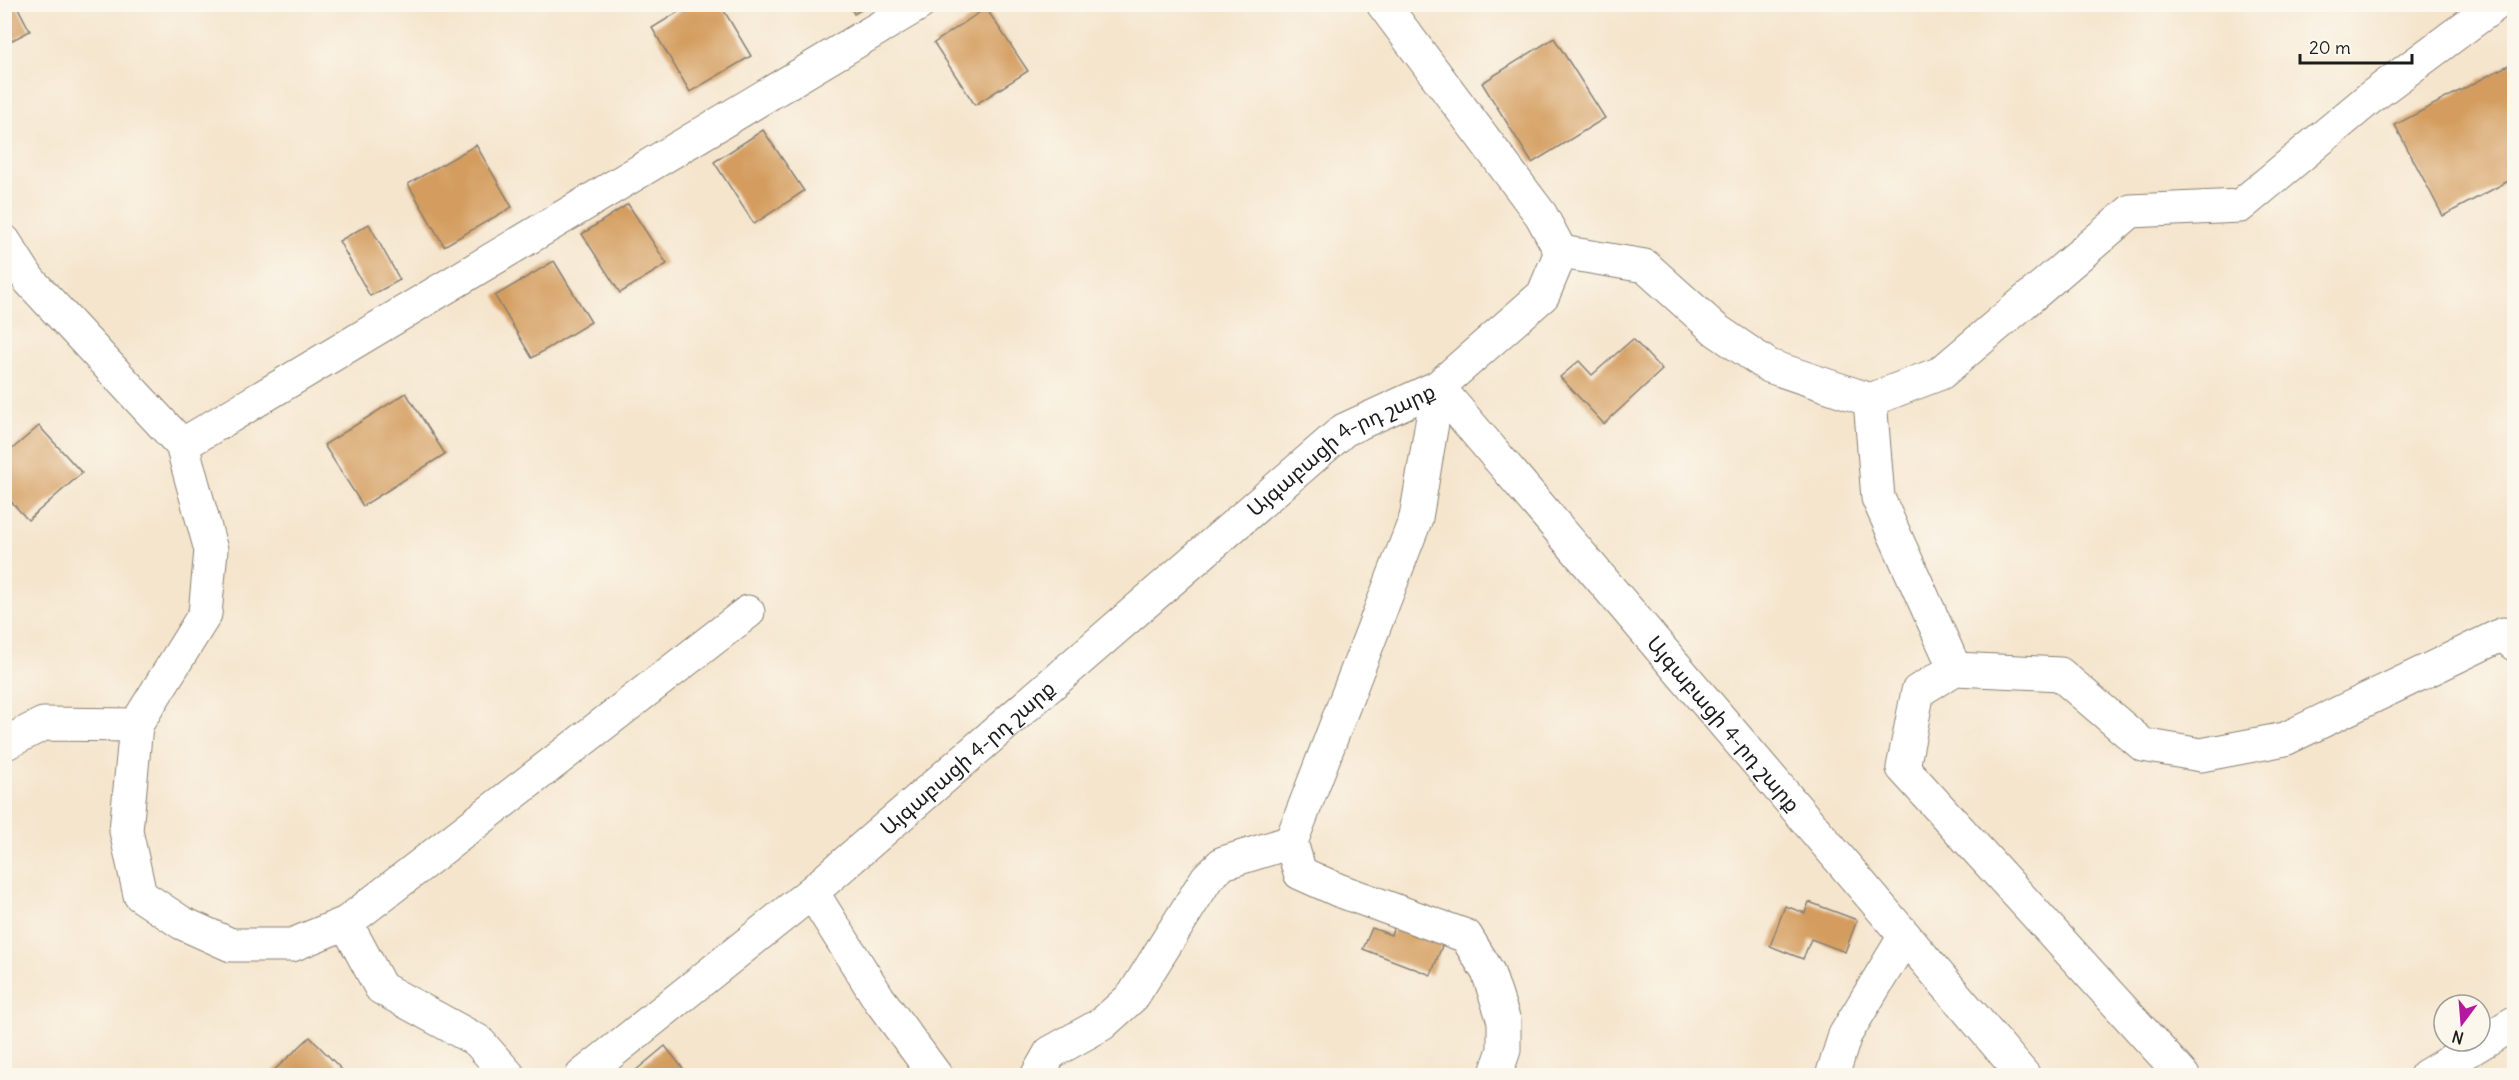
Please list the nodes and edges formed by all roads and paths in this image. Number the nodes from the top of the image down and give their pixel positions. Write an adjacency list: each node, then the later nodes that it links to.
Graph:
1 (920, 4): 8 (street)
2 (1383, 4): 5 (street)
3 (2496, 4): 7 (street)
4 (4, 241): 8 (street)
5 (1561, 252): 6 (street); 7 (street)
6 (1438, 387): 14 (street); 15 (street, Այգաբացի 4-րդ շարք); 17 (street, Այգաբացի 4-րդ շարք)
7 (1870, 400): 11 (street)
8 (182, 445): 12 (street)
9 (748, 612): 16 (street)
10 (2514, 644): 11 (street)
11 (1955, 669): 26 (street)
12 (136, 725): 13 (street); 16 (street)
13 (4, 744)
14 (1291, 842): 22 (street); 23 (street)
15 (812, 892): 20 (street, Այգաբացի 4-րդ շարք); 21 (street)
16 (346, 923): 19 (street)
17 (1905, 936): 24 (street); 25 (street, Այգաբացի 4-րդ շարք)
18 (2514, 1023): 27 (street)
19 (509, 1076)
20 (582, 1076)
21 (936, 1076)
22 (1036, 1076)
23 (1495, 1076)
24 (1832, 1076)
25 (2024, 1076)
26 (2183, 1076)
27 (2426, 1076)

